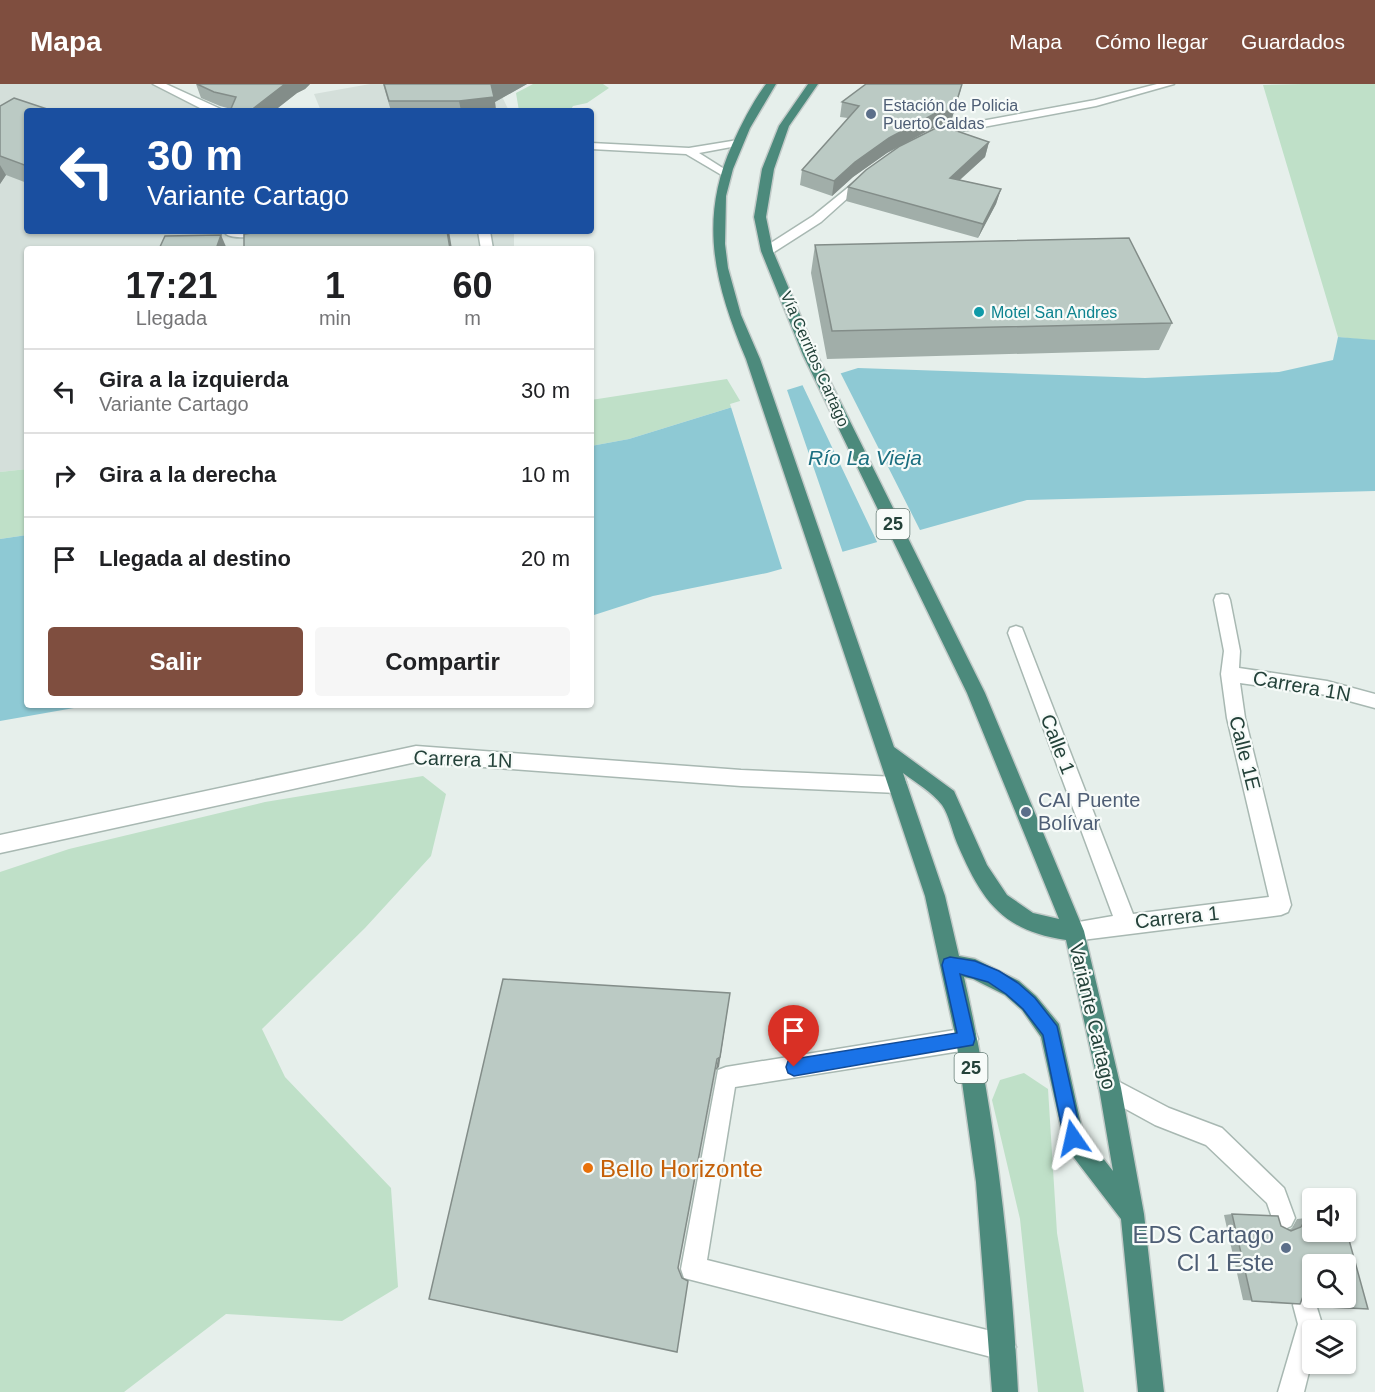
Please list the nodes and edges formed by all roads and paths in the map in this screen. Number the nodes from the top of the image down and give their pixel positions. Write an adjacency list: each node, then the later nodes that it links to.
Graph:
1 (158, 84): 5 (street)
2 (771, 84): 7 (highway, 25)
3 (813, 84): 13 (highway, Vía Cerritos Cartago / 25)
4 (1169, 84): 8 (street)
5 (178, 89): 6 (street)
6 (210, 108)
7 (738, 143): 10 (street); 12 (highway, 25)
8 (915, 144)
9 (594, 146): 10 (street)
10 (689, 151): 12 (street)
11 (876, 169): 13 (street)
12 (725, 174): 19 (highway, 25)
13 (767, 251): 17 (highway, Vía Cerritos Cartago / 25)
14 (1222, 600): 16 (street, Calle 1E)
15 (1016, 633): 23 (street, Calle 1)
16 (1230, 674): 18 (street, Carrera 1N); 22 (street, Calle 1E)
17 (976, 693): 24 (highway, Variante Cartago / 25)
18 (1375, 700)
19 (888, 753): 20 (highway, 25); 24 (highway)
20 (898, 785): 21 (street, Carrera 1N); 25 (highway, 25)
21 (0, 844)
22 (1281, 905): 23 (street, Carrera 1)
23 (1126, 922): 24 (street, Carrera 1)
24 (1074, 931): 27 (highway, Variante Cartago / 25)
25 (950, 965): 26 (highway, 25); 28 (highway)
26 (967, 1039): 31 (highway, 25); 31 (street)
27 (1110, 1088): 28 (highway, Variante Cartago / 25); 29 (street)
28 (1132, 1214): 33 (highway, Variante Cartago / 25)
29 (1282, 1218)
30 (1306, 1308): 34 (street)
31 (1003, 1347): 32 (highway, 25)
32 (1005, 1392)
33 (1151, 1392)
34 (1291, 1392)

